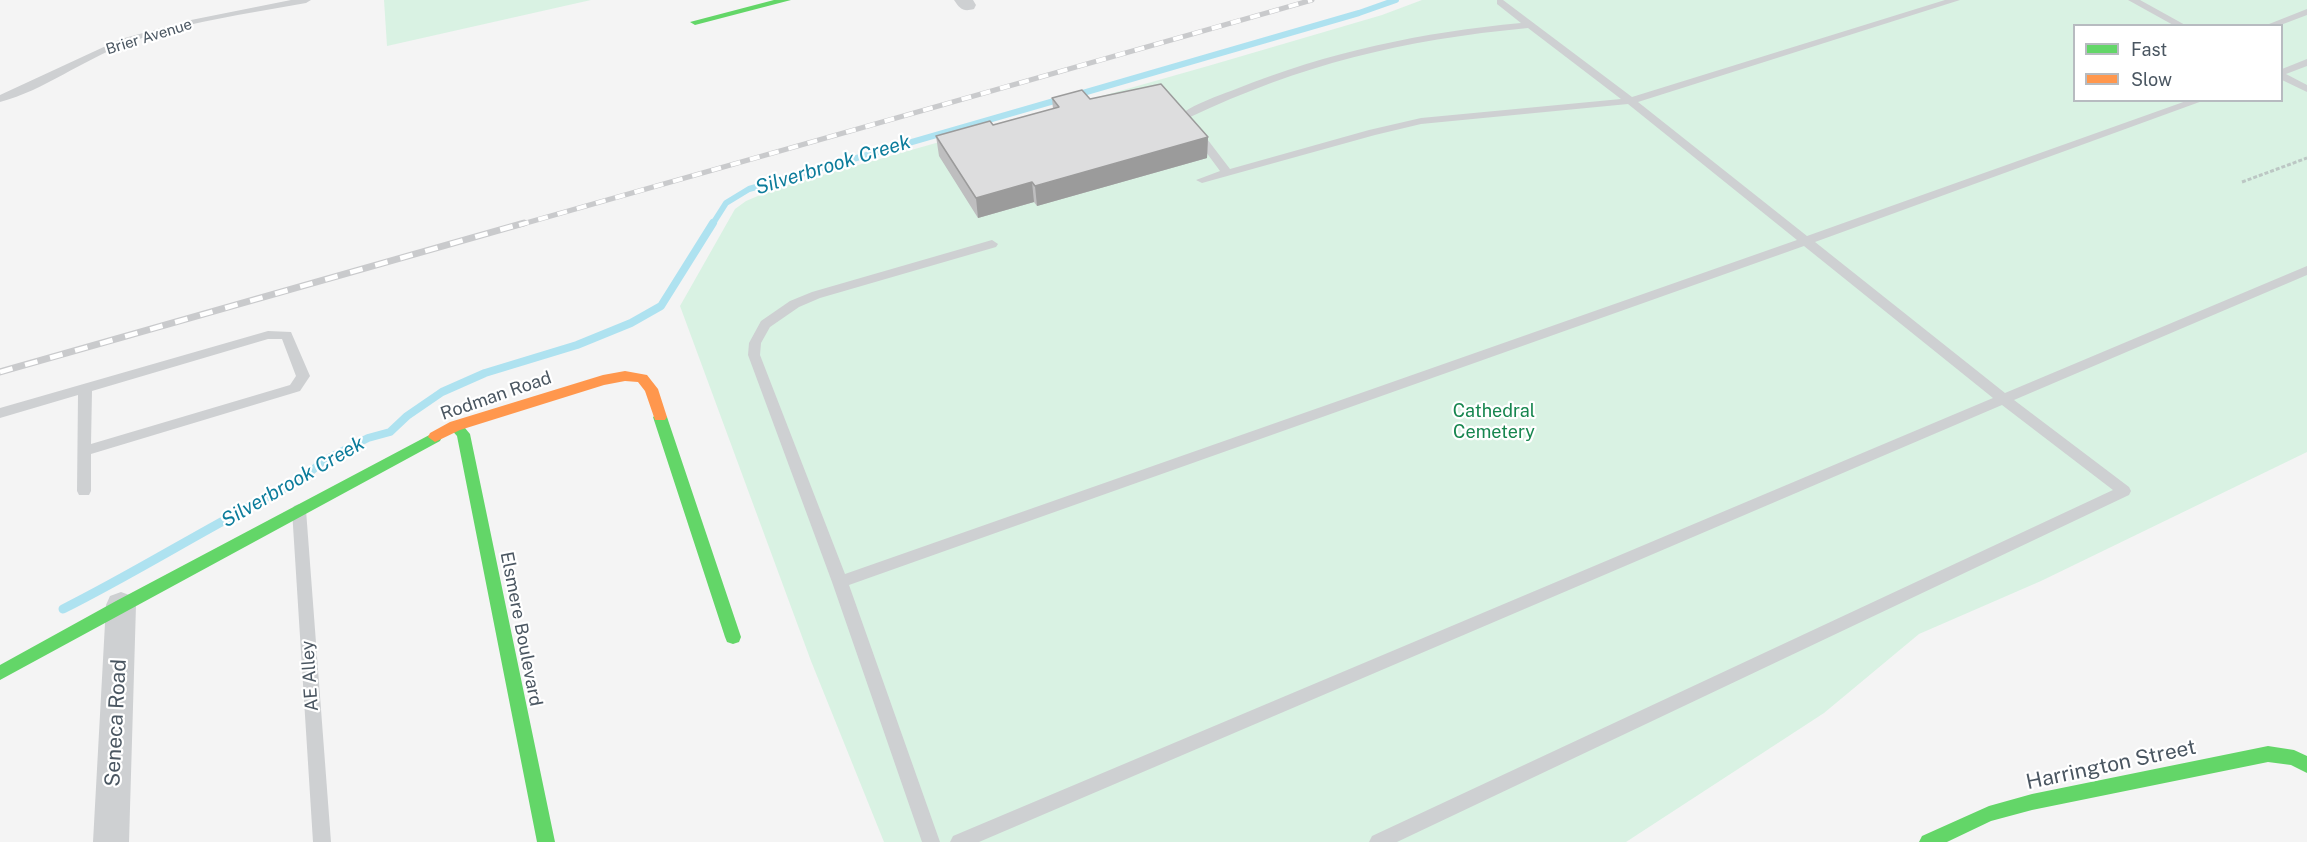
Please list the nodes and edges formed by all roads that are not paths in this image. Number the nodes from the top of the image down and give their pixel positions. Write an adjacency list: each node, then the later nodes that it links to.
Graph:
1 (306, 0): 15 (lane, Brier Avenue)
2 (786, 0): 7 (street)
3 (1955, 0): 16 (lane)
4 (2133, 0): 8 (lane)
5 (1500, 2): 10 (lane)
6 (2307, 12): 9 (lane)
7 (695, 22)
8 (2179, 24)
9 (2274, 24)
10 (1529, 25): 16 (lane); 18 (lane)
11 (2307, 62): 12 (lane)
12 (2283, 74)
13 (2283, 75): 14 (lane)
14 (2307, 89)
15 (0, 99)
16 (1630, 101): 18 (lane); 20 (lane)
17 (2194, 102): 20 (lane)
18 (1227, 173): 19 (lane)
19 (1203, 180)
20 (1805, 242): 24 (lane); 30 (lane)
21 (992, 244): 30 (lane)
22 (2307, 270): 24 (lane)
23 (85, 389): 25 (lane); 27 (lane); 27 (lane)
24 (2004, 399): 39 (lane); 40 (lane)
25 (0, 413)
26 (455, 426): 29 (street, Rodman Road); 32 (street, Rodman Road); 37 (street, Elsmere Boulevard)
27 (85, 451): 28 (lane)
28 (84, 491)
29 (299, 510): 31 (street, Rodman Road); 36 (lane, AE Alley)
30 (840, 582): 38 (lane)
31 (121, 605): 33 (street, Rodman Road); 35 (street, Seneca Road)
32 (733, 638)
33 (0, 673)
34 (2307, 765): 41 (street, Harrington Street)
35 (111, 842)
36 (322, 842)
37 (546, 842)
38 (931, 842)
39 (959, 842)
40 (1378, 842)
41 (1929, 842)

